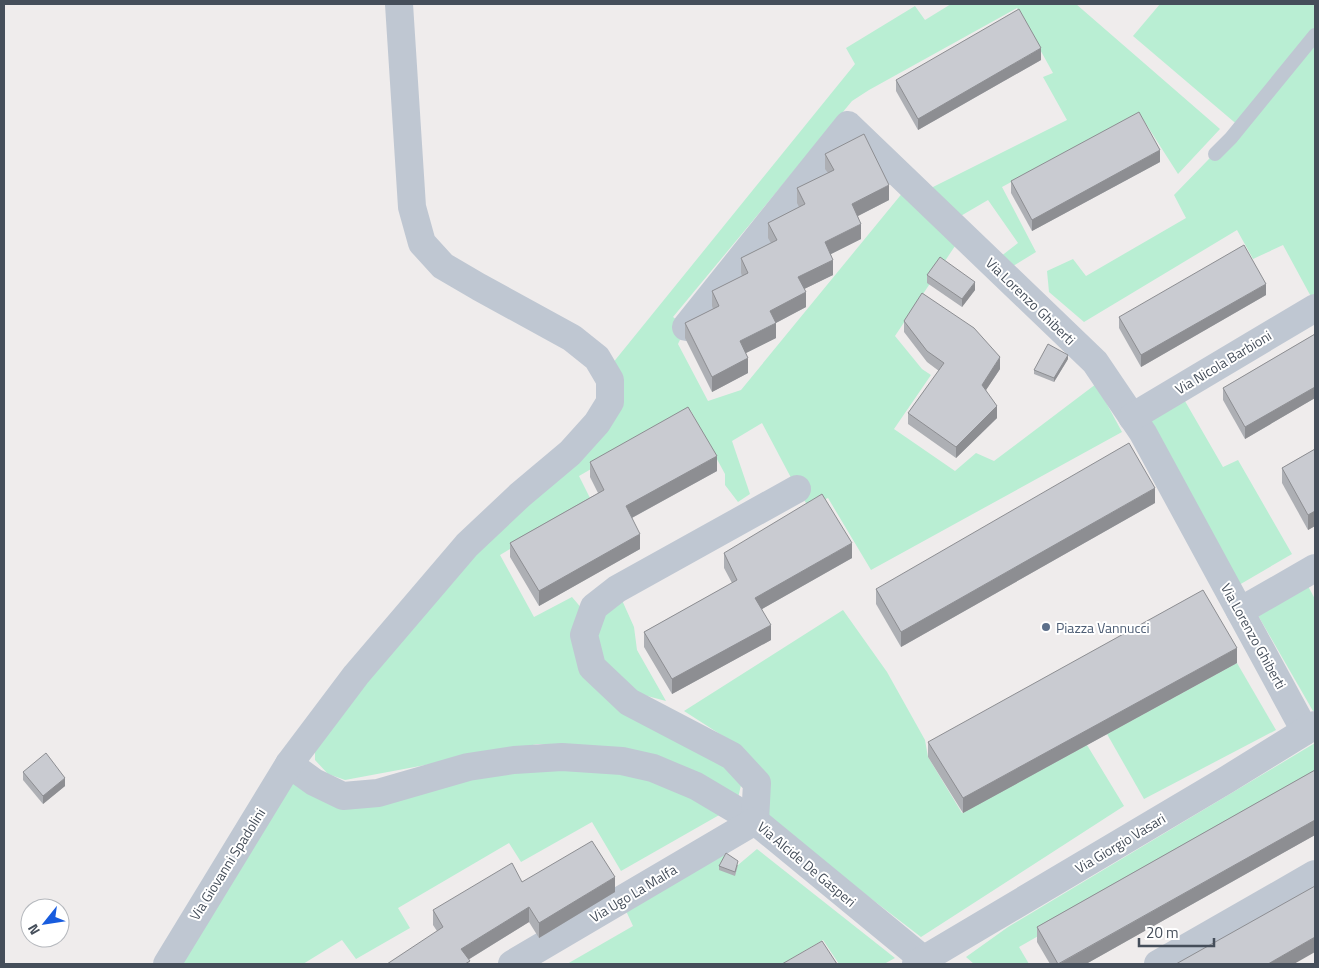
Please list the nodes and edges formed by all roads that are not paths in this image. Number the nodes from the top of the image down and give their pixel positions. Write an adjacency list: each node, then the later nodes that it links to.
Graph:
1 (399, 4): 11 (street, Via Giovanni Spadolini)
2 (1315, 35): 3 (lane)
3 (1215, 154)
4 (1315, 308): 6 (street, Via Nicola Barbioni)
5 (686, 327): 6 (street, Via Lorenzo Ghiberti)
6 (1132, 417): 9 (street, Via Lorenzo Ghiberti)
7 (797, 489): 12 (street, Via Alcide De Gasperi)
8 (1315, 568): 9 (street)
9 (1240, 612): 10 (street, Via Lorenzo Ghiberti)
10 (1310, 728): 14 (street, Via Giorgio Vasari)
11 (289, 764): 12 (street); 15 (street, Via Giovanni Spadolini)
12 (755, 821): 14 (street, Via Alcide De Gasperi); 16 (street, Via Ugo La Malfa)
13 (1315, 874): 17 (street)
14 (923, 963)
15 (167, 964)
16 (512, 964)
17 (1158, 964)

